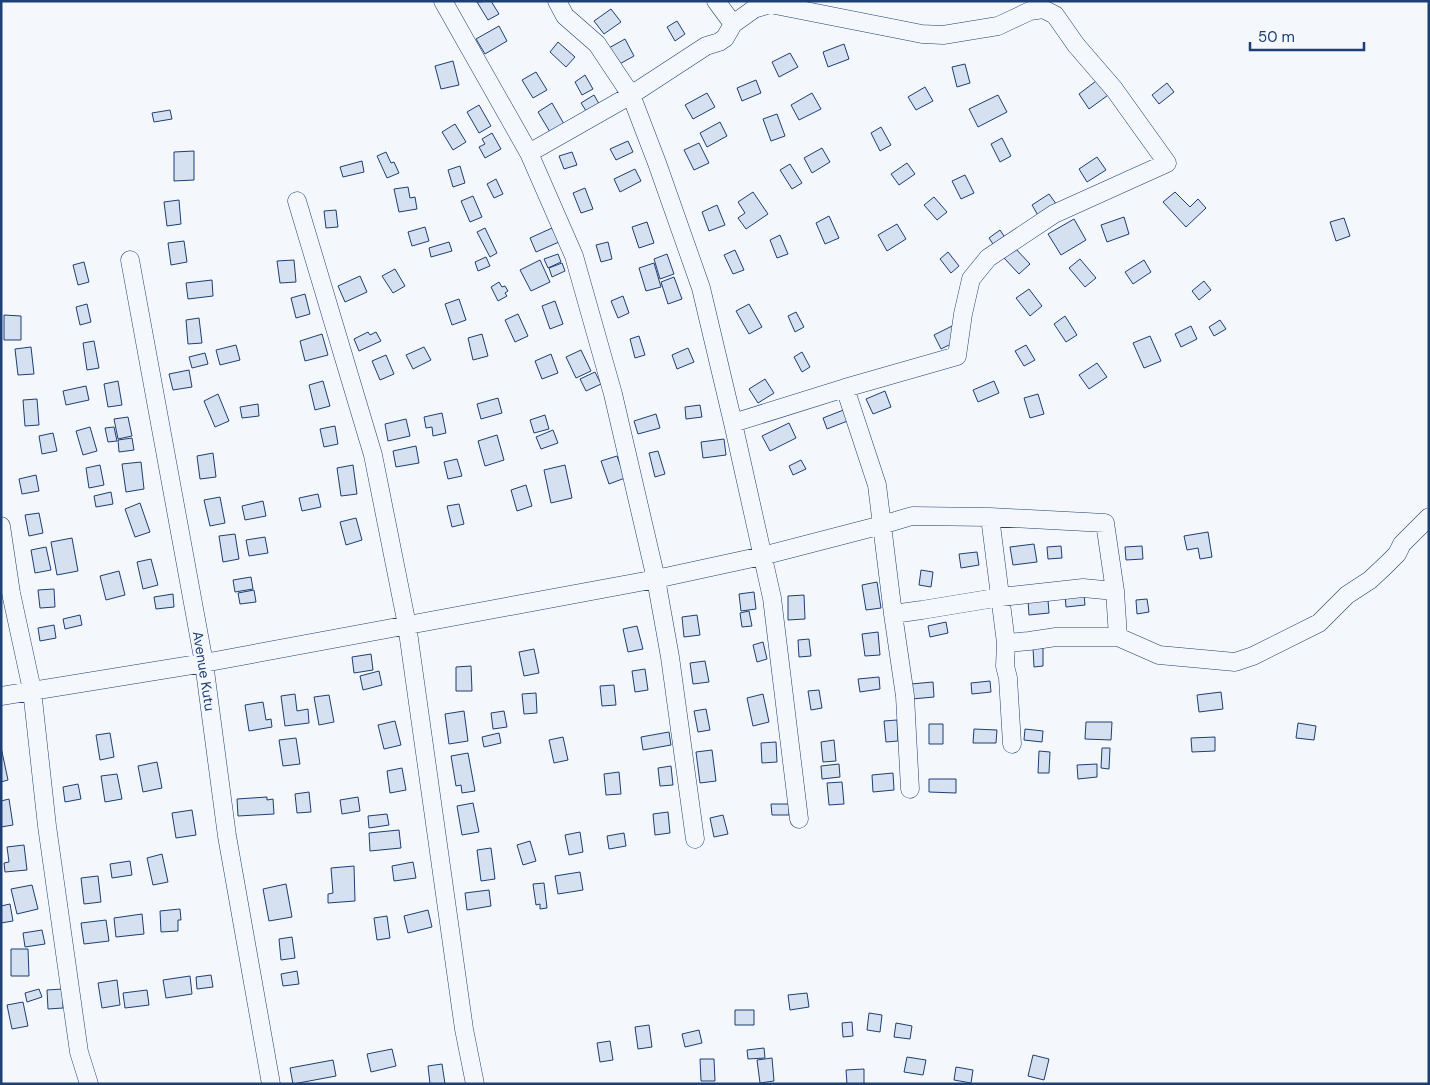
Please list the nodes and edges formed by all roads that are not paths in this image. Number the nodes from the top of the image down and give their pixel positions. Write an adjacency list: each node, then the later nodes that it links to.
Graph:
1 (443, 1): 6 (street)
2 (557, 1): 5 (street)
3 (716, 1): 4 (street)
4 (733, 24): 5 (street); 9 (street)
5 (631, 94): 6 (street); 10 (street)
6 (529, 153): 16 (street)
7 (297, 201): 20 (street)
8 (130, 260): 23 (street, Avenue Kutu)
9 (845, 388): 10 (street); 13 (street)
10 (733, 423): 15 (street)
11 (990, 517): 13 (street); 17 (street); 18 (street)
12 (1429, 517): 21 (street)
13 (882, 525): 15 (street); 19 (street)
14 (1, 526): 24 (street)
15 (762, 556): 16 (street); 28 (street)
16 (656, 579): 20 (street); 29 (street)
17 (1115, 591): 18 (street); 21 (street)
18 (1001, 597): 19 (street); 22 (street)
19 (893, 614): 27 (street)
20 (407, 625): 23 (street); 32 (street)
21 (1118, 638): 22 (street)
22 (1006, 643): 26 (street)
23 (204, 663): 24 (street); 31 (street, Avenue Kutu)
24 (32, 690): 25 (street); 30 (street)
25 (1, 696)
26 (1012, 744)
27 (910, 789)
28 (799, 819)
29 (695, 839)
30 (89, 1084)
31 (271, 1084)
32 (475, 1084)

